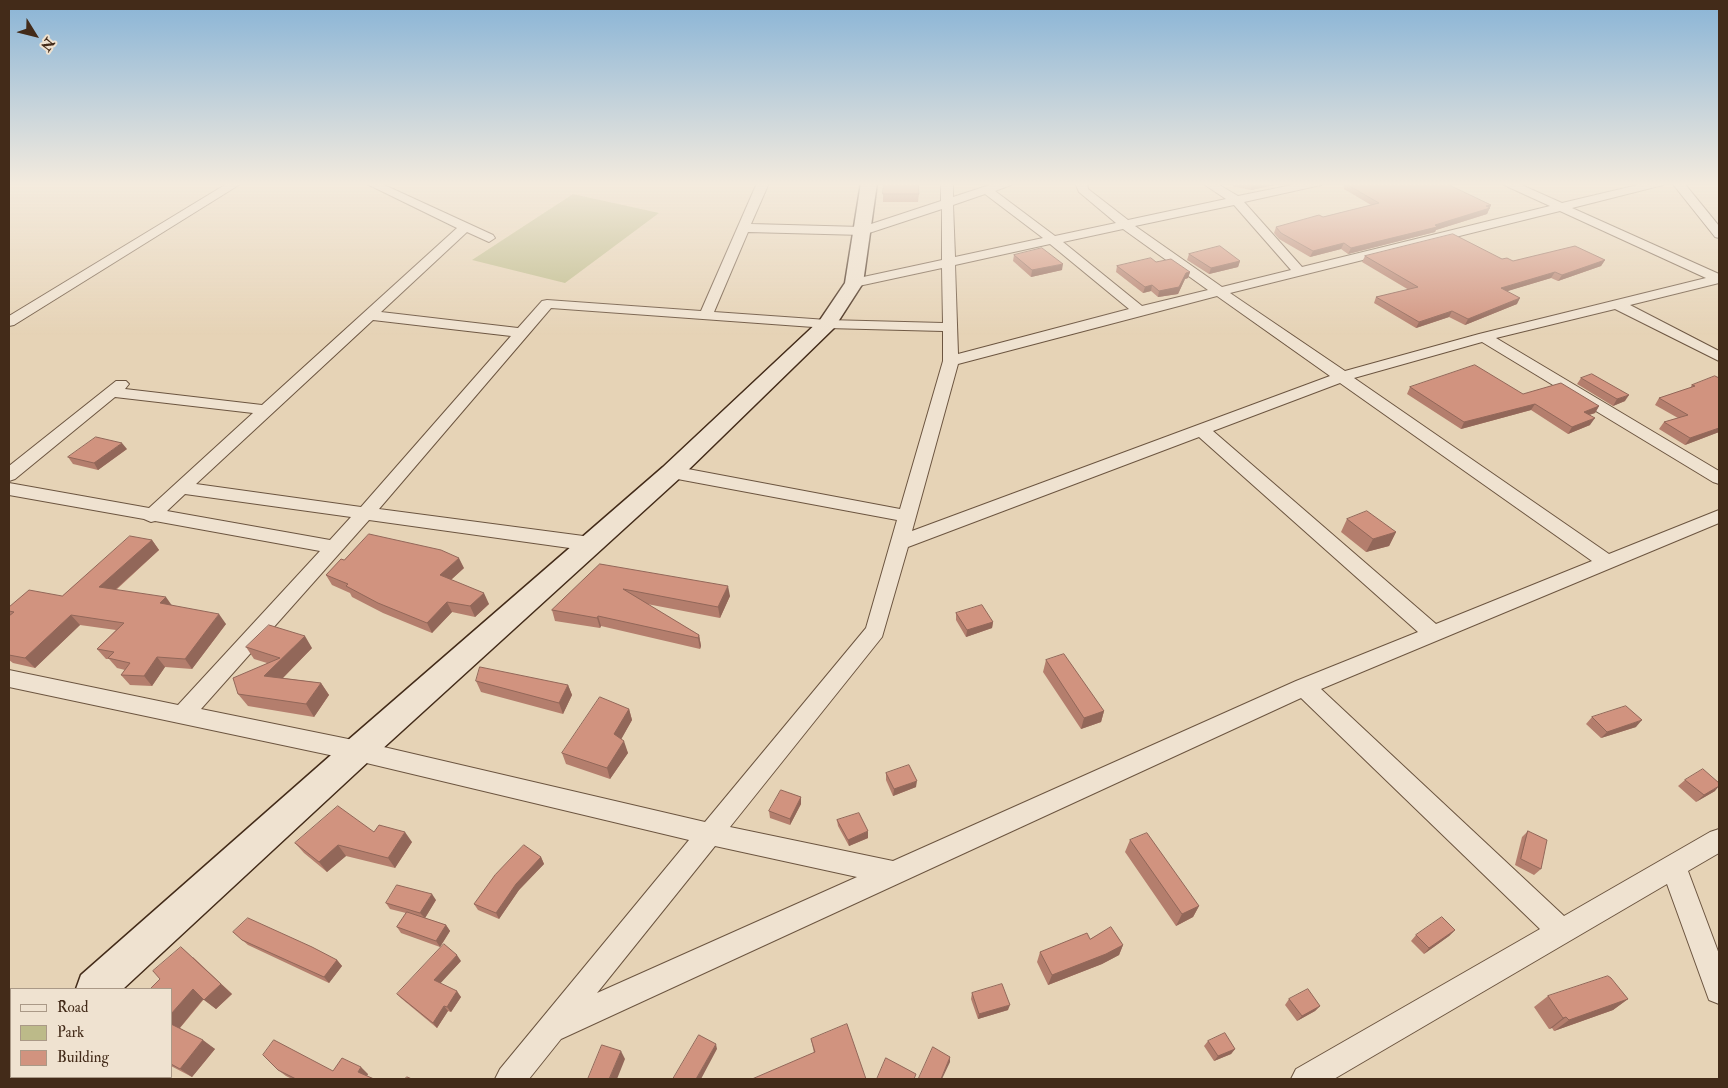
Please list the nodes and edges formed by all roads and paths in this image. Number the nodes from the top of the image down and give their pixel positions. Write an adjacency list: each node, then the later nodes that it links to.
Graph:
1 (153, 234): 24 (street)
2 (457, 234): 23 (street)
3 (481, 234): 13 (street)
4 (741, 234): 22 (street)
5 (863, 234): 18 (street)
6 (948, 234): 15 (street)
7 (1045, 234): 14 (street)
8 (1085, 234): 14 (street)
9 (1140, 234): 19 (street)
10 (1266, 234): 16 (street)
11 (1452, 234): 16 (street)
12 (1619, 234): 17 (street)
13 (489, 238)
14 (1054, 241): 15 (street); 21 (street)
15 (949, 262): 18 (street); 26 (street)
16 (1299, 272): 19 (street)
17 (1719, 279): 20 (street)
18 (854, 282): 25 (street)
19 (1219, 291): 21 (street); 31 (street)
20 (1616, 304): 28 (street); 29 (street)
21 (1139, 311): 30 (street)
22 (706, 315): 25 (street); 27 (street)
23 (368, 316): 27 (street); 34 (street)
24 (9, 322)
25 (827, 324): 26 (street); 36 (street)
26 (950, 327): 30 (street)
27 (520, 333): 41 (street)
28 (1484, 337): 31 (street); 38 (street)
29 (1719, 357)
30 (951, 361): 43 (street)
31 (1342, 377): 35 (street); 48 (street)
32 (125, 381): 33 (street)
33 (111, 392): 34 (street); 37 (street)
34 (265, 410): 39 (street)
35 (1200, 430): 45 (street); 49 (street)
36 (672, 472): 43 (street); 46 (street)
37 (9, 475)
38 (1719, 478)
39 (180, 488): 41 (street); 42 (street)
40 (9, 489): 42 (street)
41 (365, 513): 46 (street); 47 (street)
42 (150, 516): 47 (street)
43 (907, 516): 45 (street)
44 (1719, 516): 48 (street)
45 (900, 543): 54 (street)
46 (591, 544): 53 (street)
47 (335, 547): 52 (street)
48 (1607, 562): 49 (street)
49 (1434, 634): 51 (street)
50 (9, 679): 52 (street)
51 (1304, 687): 57 (street); 58 (street)
52 (182, 715): 53 (street)
53 (358, 751): 54 (street); 59 (street)
54 (710, 834): 57 (street); 61 (street)
55 (1719, 840): 56 (street)
56 (1674, 867): 58 (street); 60 (street)
57 (894, 873): 61 (street)
58 (1562, 932): 63 (street)
59 (96, 988)
60 (1719, 990)
61 (550, 1029): 62 (street)
62 (510, 1079)
63 (1306, 1079)

